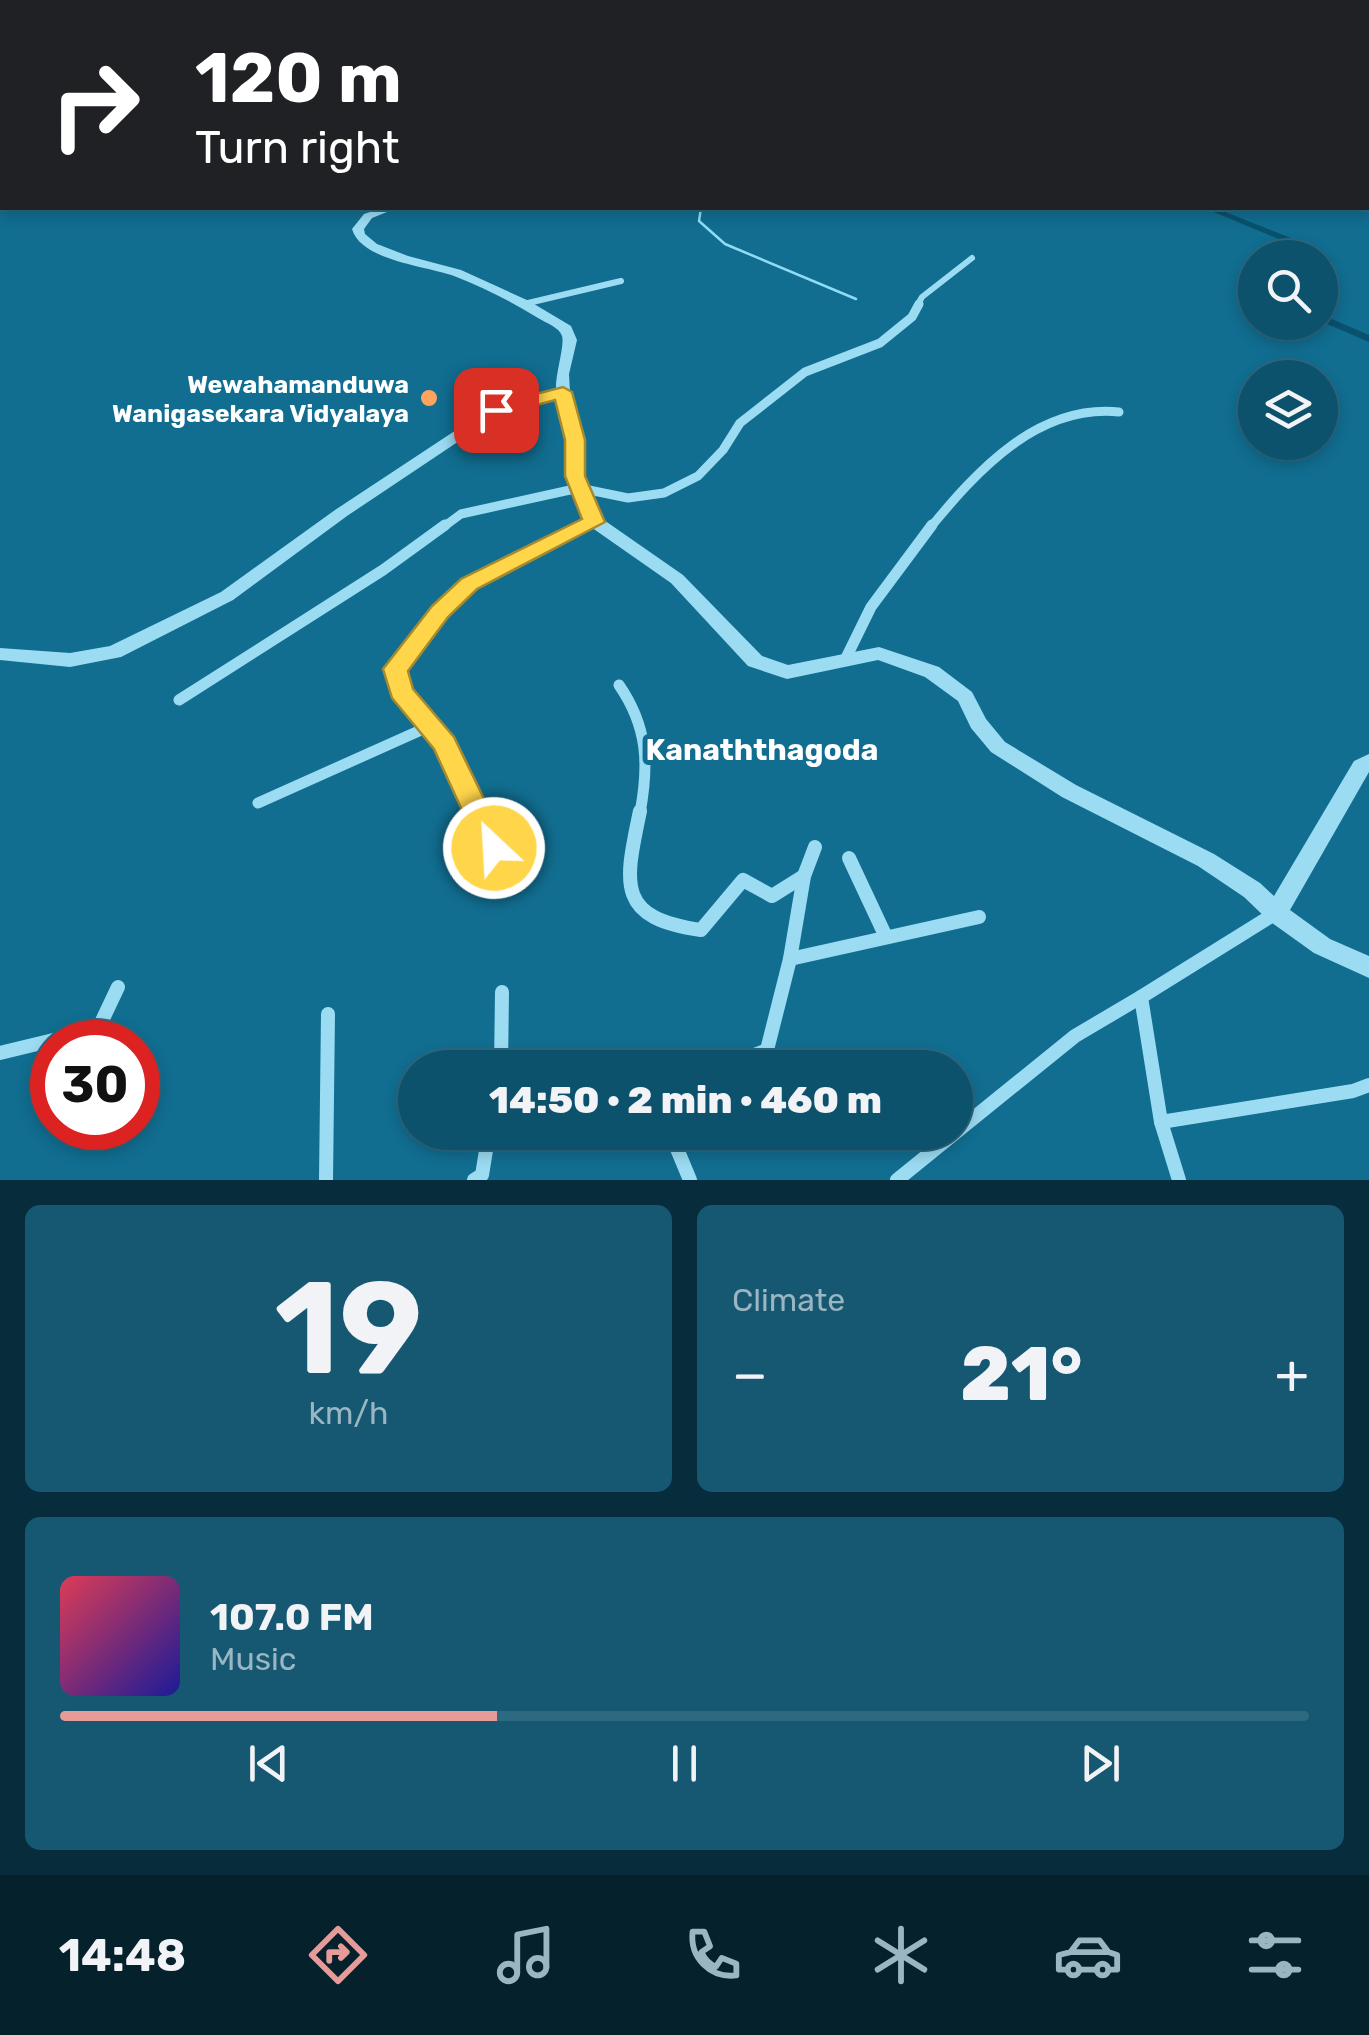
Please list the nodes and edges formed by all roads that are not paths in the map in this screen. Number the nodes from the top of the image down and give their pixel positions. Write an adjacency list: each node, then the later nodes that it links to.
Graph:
1 (385, 210): 4 (street)
2 (972, 258): 7 (street)
3 (621, 281): 4 (street)
4 (524, 304): 5 (street)
5 (563, 392): 7 (street); 9 (street)
6 (1119, 412): 10 (street)
7 (579, 488): 8 (street); 12 (street)
8 (594, 522): 10 (street); 13 (street)
9 (0, 654)
10 (846, 660): 20 (street)
11 (618, 685): 19 (street)
12 (179, 700)
13 (430, 726): 15 (street); 16 (street)
14 (1369, 762): 20 (street)
15 (258, 803)
16 (494, 848)
17 (815, 848): 19 (street)
18 (849, 858): 22 (street)
19 (804, 876): 23 (street)
20 (1276, 914): 24 (street); 27 (street)
21 (979, 917): 22 (street)
22 (886, 936): 23 (street)
23 (790, 960): 32 (street)
24 (1369, 967)
25 (118, 987): 29 (street)
26 (502, 992): 31 (street)
27 (1141, 996): 35 (street); 41 (street)
28 (328, 1014): 38 (street)
29 (103, 1020)
30 (30, 1048): 33 (street)
31 (500, 1050)
32 (766, 1050)
33 (0, 1053)
34 (1369, 1085): 35 (street)
35 (1161, 1122): 42 (street)
36 (486, 1150): 39 (street)
37 (678, 1150): 40 (street)
38 (326, 1180)
39 (474, 1180)
40 (690, 1180)
41 (897, 1180)
42 (1179, 1180)

